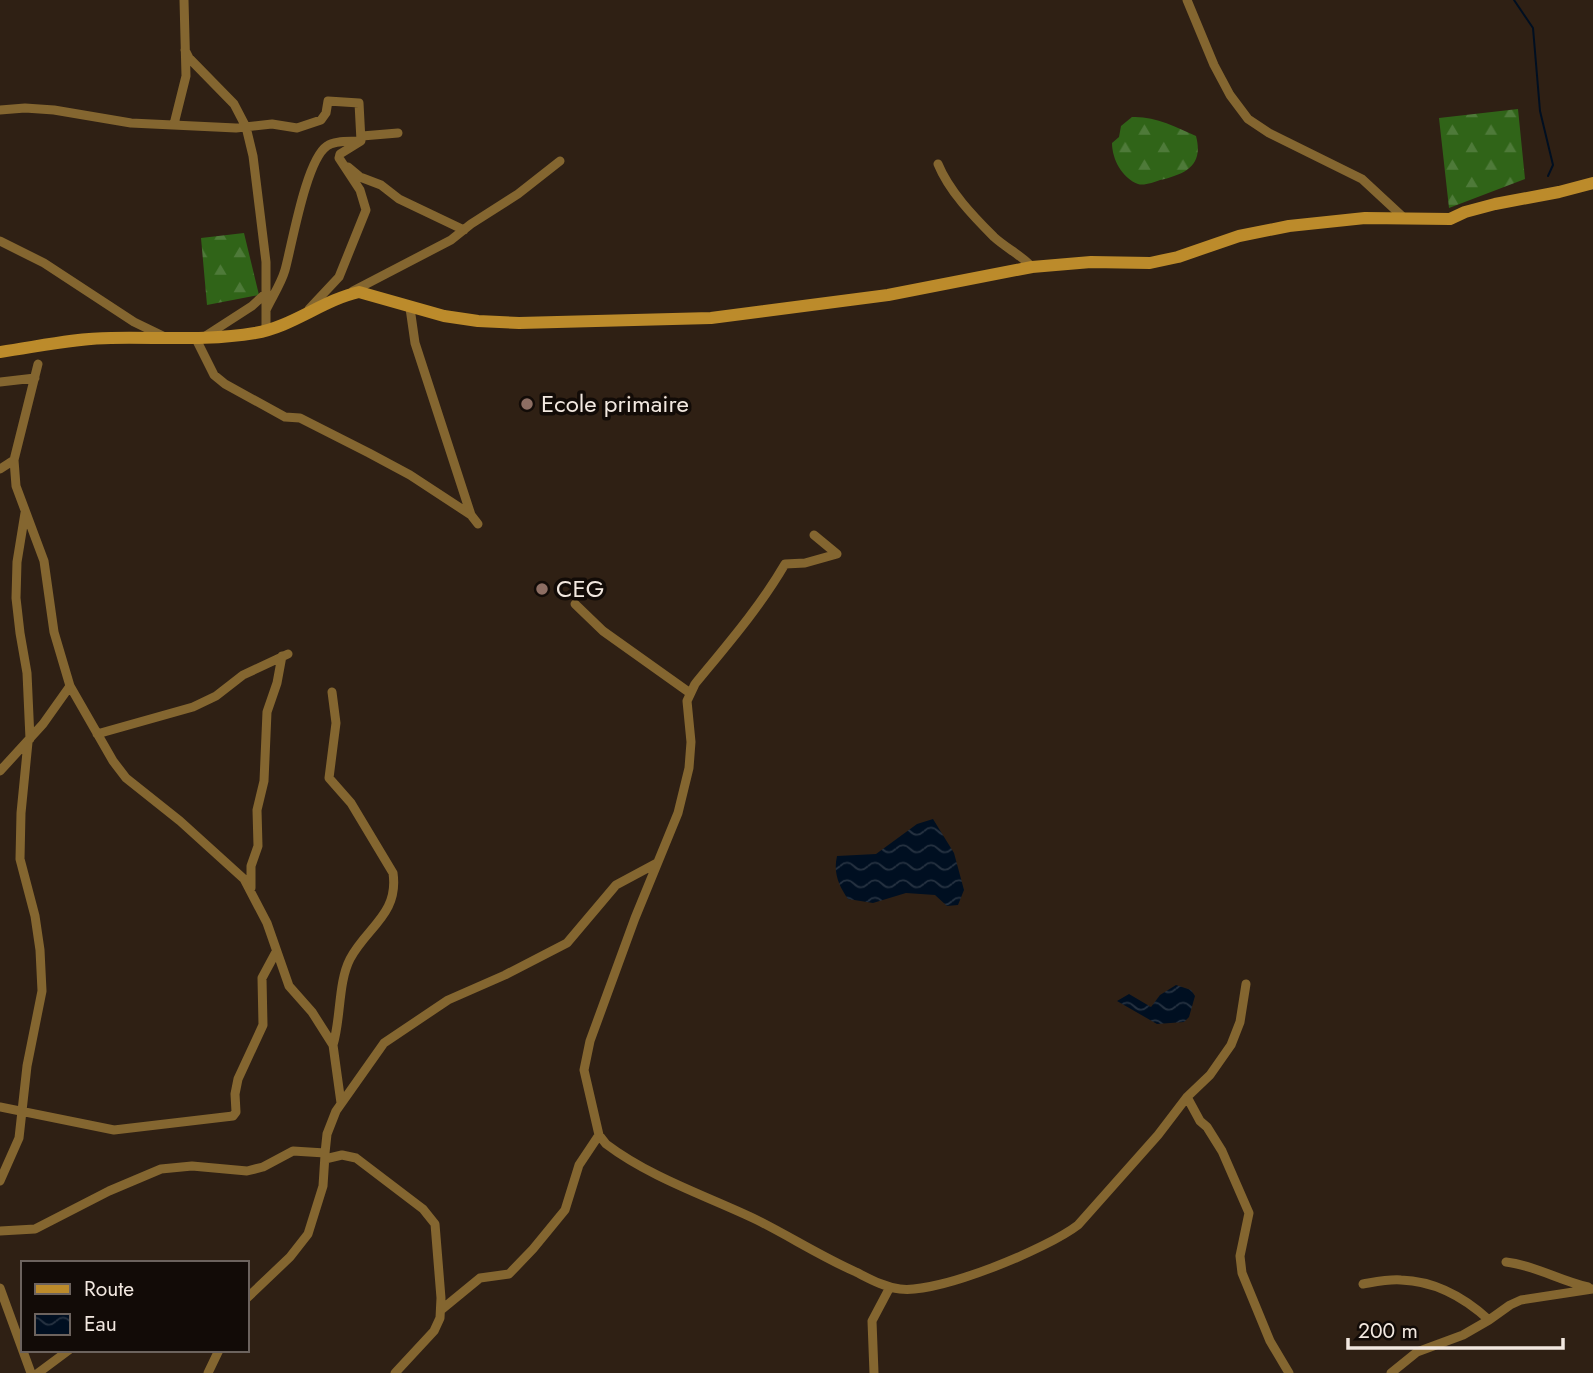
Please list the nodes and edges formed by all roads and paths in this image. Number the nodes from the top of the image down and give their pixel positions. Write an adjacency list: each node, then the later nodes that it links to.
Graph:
1 (184, 0): 3 (street)
2 (1186, 0): 13 (street)
3 (185, 50): 5 (street); 6 (street)
4 (0, 110): 5 (street)
5 (174, 124): 6 (street)
6 (246, 127): 8 (street); 17 (street)
7 (398, 133): 8 (street)
8 (361, 138): 10 (street); 20 (street)
9 (560, 161): 14 (street)
10 (341, 162): 14 (street); 21 (street)
11 (938, 164): 16 (street)
12 (1593, 183): 13 (street)
13 (1403, 217): 16 (street)
14 (464, 230): 18 (street)
15 (0, 241): 24 (street)
16 (1032, 267): 19 (street)
17 (265, 294): 20 (street); 23 (street)
18 (345, 295): 19 (street); 21 (street)
19 (410, 308): 32 (street)
20 (266, 312): 22 (street)
21 (302, 316): 22 (street)
22 (266, 330): 23 (street)
23 (200, 337): 24 (street); 32 (street)
24 (168, 338): 25 (street)
25 (0, 352)
26 (38, 364): 27 (street)
27 (34, 378): 28 (street); 29 (street)
28 (0, 382)
29 (14, 460): 30 (street); 31 (street)
30 (0, 468)
31 (26, 513): 36 (street); 40 (street)
32 (471, 515): 33 (street)
33 (478, 524)
34 (814, 535): 38 (street)
35 (575, 604): 38 (street)
36 (69, 686): 39 (street); 40 (street)
37 (332, 692): 46 (street)
38 (690, 693): 42 (street)
39 (97, 734): 43 (street); 43 (street)
40 (29, 741): 41 (street); 50 (street)
41 (0, 771)
42 (657, 863): 48 (street); 51 (street)
43 (251, 893): 44 (street)
44 (276, 952): 46 (street); 50 (street)
45 (1246, 984): 47 (street)
46 (333, 1045): 48 (street)
47 (1187, 1097): 57 (street); 72 (street)
48 (341, 1103): 52 (street)
49 (0, 1107): 50 (street)
50 (20, 1112): 53 (street)
51 (599, 1135): 57 (street); 61 (street)
52 (325, 1156): 54 (street); 58 (street); 61 (street)
53 (0, 1181)
54 (0, 1231)
55 (1506, 1262): 60 (street)
56 (1363, 1284): 62 (street)
57 (890, 1287): 71 (street)
58 (251, 1288)
59 (0, 1289): 63 (street)
60 (1593, 1289): 62 (street)
61 (441, 1310): 70 (street)
62 (1489, 1321): 73 (street)
63 (21, 1346)
64 (23, 1352): 67 (street)
65 (66, 1352): 68 (street)
66 (218, 1352): 69 (street)
67 (31, 1373)
68 (38, 1373)
69 (208, 1373)
70 (395, 1373)
71 (874, 1373)
72 (1289, 1373)
73 (1391, 1373)

